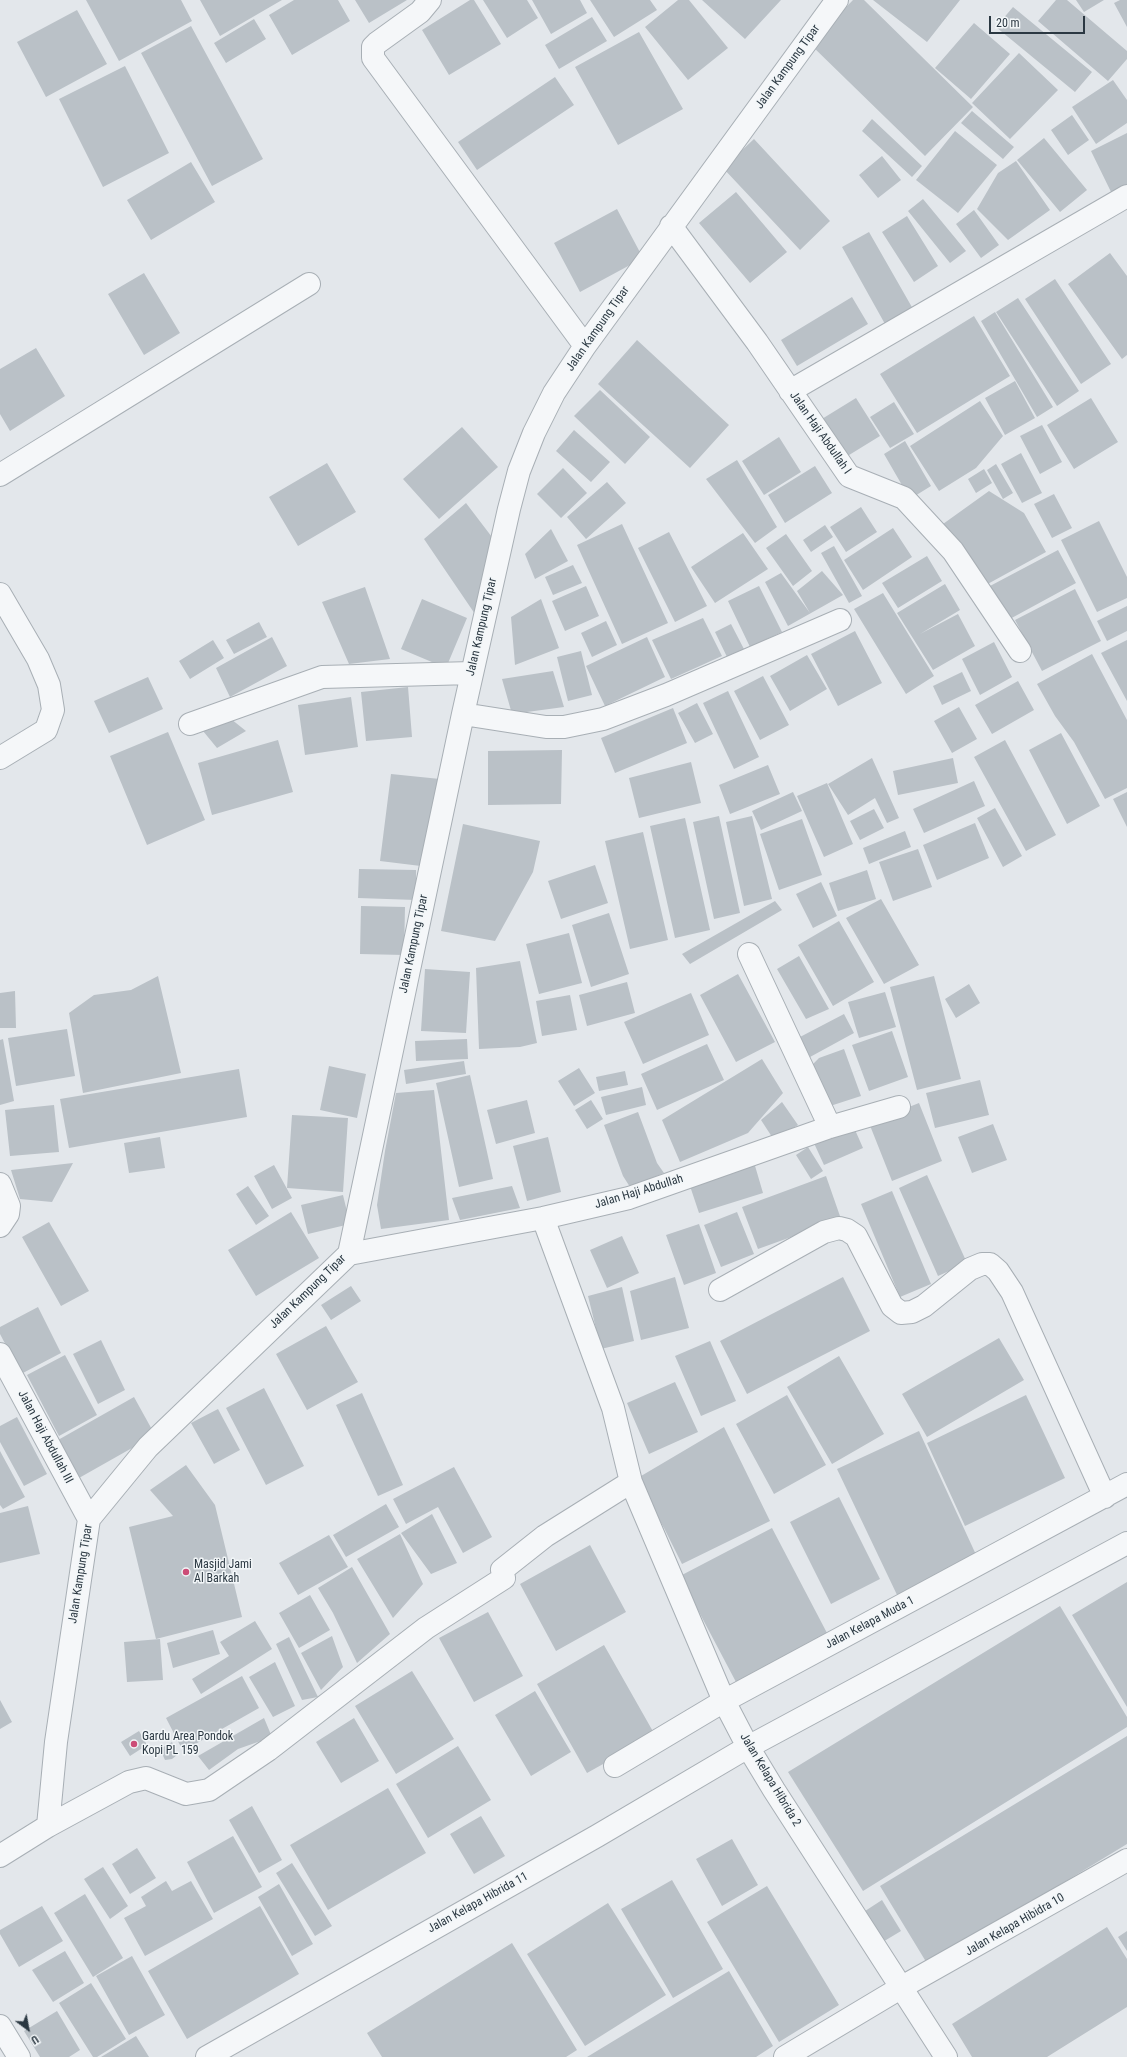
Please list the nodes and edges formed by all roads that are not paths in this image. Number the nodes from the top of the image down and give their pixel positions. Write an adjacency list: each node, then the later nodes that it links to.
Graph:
1 (430, 0): 6 (street)
2 (837, 0): 4 (street, Jalan Kampung Tipar)
3 (1127, 196): 7 (street)
4 (671, 226): 6 (street, Jalan Kampung Tipar); 7 (street, Jalan Haji Abdullah I)
5 (309, 284): 8 (street)
6 (585, 346): 12 (street, Jalan Kampung Tipar)
7 (790, 391): 11 (street, Jalan Haji Abdullah I)
8 (0, 475)
9 (0, 594): 15 (street)
10 (840, 620): 13 (street)
11 (1020, 651)
12 (472, 673): 13 (street, Jalan Kampung Tipar); 14 (street)
13 (463, 714): 22 (street, Jalan Kampung Tipar)
14 (190, 724)
15 (0, 758)
16 (749, 954): 18 (street)
17 (899, 1107): 18 (street, Jalan Haji Abdullah)
18 (830, 1128): 20 (street, Jalan Haji Abdullah)
19 (0, 1184): 21 (street)
20 (543, 1218): 22 (street, Jalan Haji Abdullah); 25 (street, Jalan Kelapa Hibrida 2)
21 (0, 1226)
22 (349, 1254): 28 (street, Jalan Kampung Tipar)
23 (720, 1290): 27 (street)
24 (0, 1354): 28 (street, Jalan Haji Abdullah III)
25 (631, 1482): 30 (street, Jalan Kelapa Hibrida 2); 33 (street)
26 (1127, 1484): 27 (street, Jalan Kelapa Muda 1)
27 (1105, 1497): 30 (street, Jalan Kelapa Muda 1)
28 (89, 1519): 33 (street, Jalan Kampung Tipar)
29 (1127, 1543): 31 (street)
30 (724, 1702): 31 (street, Jalan Kelapa Hibrida 2); 32 (street, Jalan Kelapa Muda 1)
31 (748, 1747): 36 (street, Jalan Kelapa Hibrida 2); 39 (street, Jalan Kelapa Hibrida 11)
32 (615, 1766)
33 (48, 1826): 34 (street)
34 (0, 1856)
35 (1127, 1860): 36 (street, Jalan Kelapa Hibidra 10)
36 (902, 1987): 40 (street, Jalan Kelapa Hibidra 10); 41 (street, Jalan Kelapa Hibrida 2)
37 (0, 2026): 38 (street)
38 (19, 2057)
39 (207, 2057)
40 (785, 2057)
41 (946, 2057)

